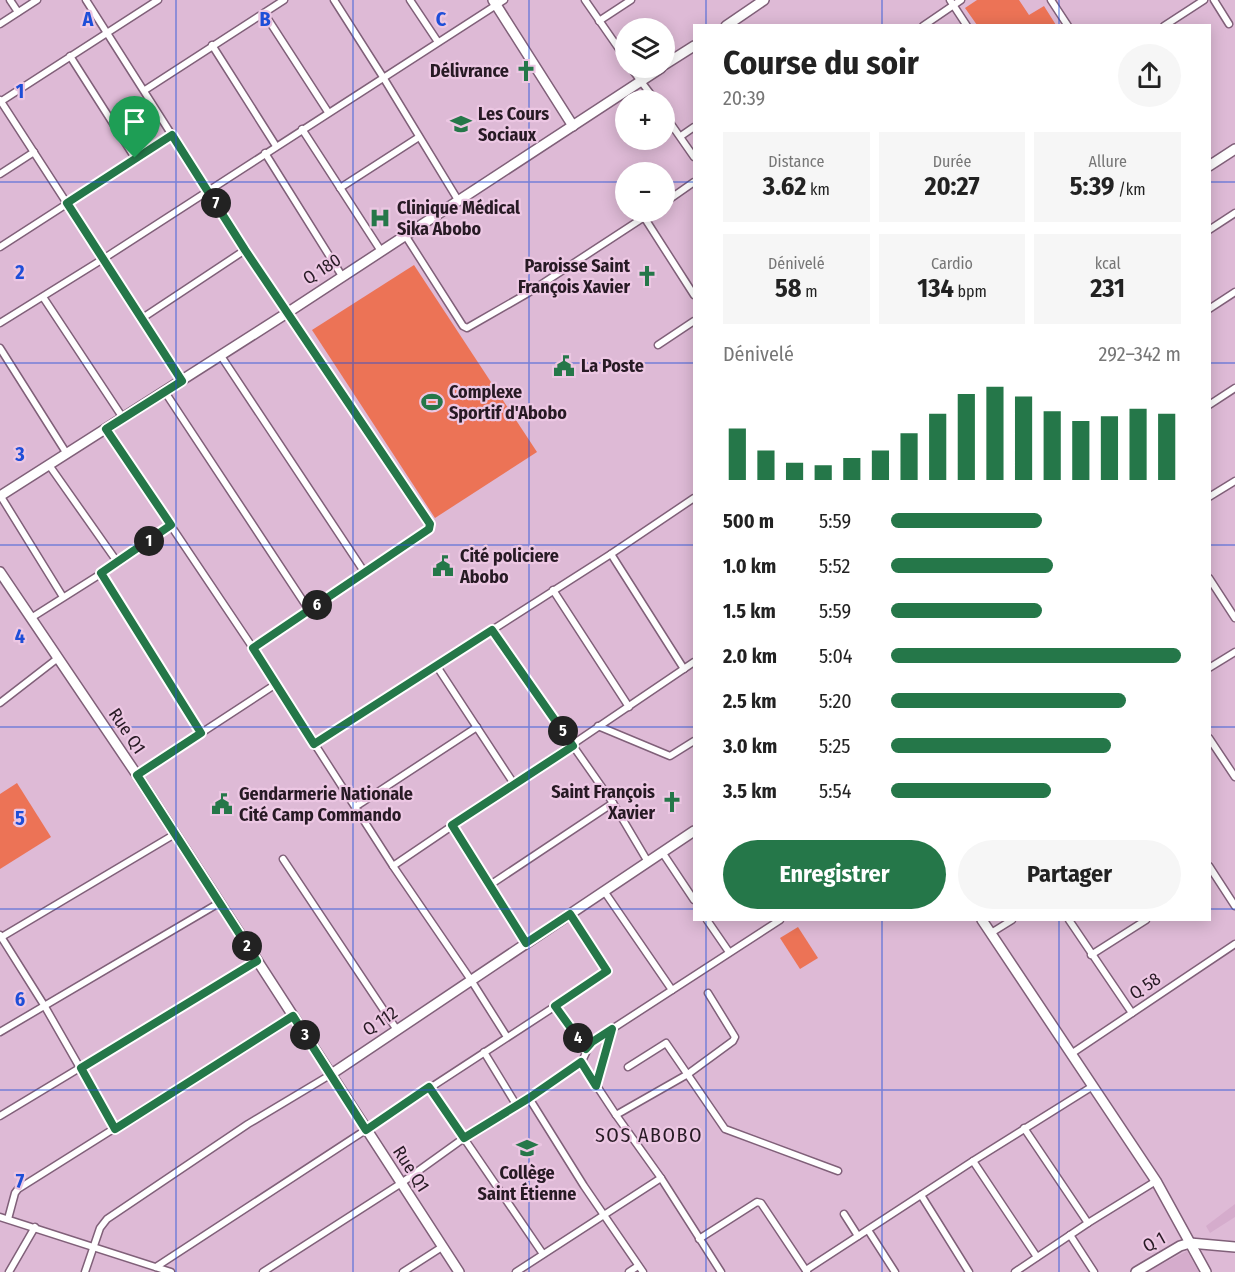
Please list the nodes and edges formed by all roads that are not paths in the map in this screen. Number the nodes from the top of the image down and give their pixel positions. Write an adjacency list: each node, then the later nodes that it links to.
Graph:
1 (10, 0): 17 (street)
2 (37, 0): 17 (street)
3 (86, 0): 27 (street)
4 (158, 0): 27 (street)
5 (284, 0): 18 (street)
6 (334, 0): 34 (street)
7 (410, 0): 28 (street)
8 (585, 0): 19 (street)
9 (631, 0): 19 (street)
10 (764, 0): 20 (street)
11 (961, 0): 16 (street)
12 (1051, 0): 24 (street)
13 (1204, 0): 25 (street)
14 (1214, 0): 26 (street)
15 (497, 2): 28 (street); 42 (street)
16 (952, 2): 22 (street); 23 (street)
17 (18, 12): 21 (street)
18 (264, 13): 30 (street); 41 (street)
19 (599, 21): 29 (street)
20 (740, 22)
21 (0, 24)
22 (924, 24)
23 (966, 24)
24 (1067, 24)
25 (1167, 24)
26 (1228, 24)
27 (107, 33): 32 (street); 38 (street)
28 (438, 42): 34 (street)
29 (615, 44)
30 (212, 45): 38 (street); 49 (street)
31 (693, 47): 33 (street, Q 180)
32 (70, 56): 40 (street); 54 (street)
33 (675, 58)
34 (383, 76): 41 (street); 48 (street)
35 (639, 78): 37 (street)
36 (645, 78): 37 (street, Q 180)
37 (641, 81): 39 (street); 42 (street, Q 180)
38 (145, 90): 46 (street)
39 (648, 90)
40 (0, 101): 51 (street)
41 (328, 112): 44 (street)
42 (573, 126): 61 (street, Q 180)
43 (675, 128): 47 (street)
44 (302, 129): 49 (street); 58 (street)
45 (693, 129): 47 (street)
46 (172, 135): 54 (street); 59 (street)
47 (681, 136): 53 (street)
48 (419, 137): 58 (street); 61 (street)
49 (276, 146): 52 (street)
50 (1235, 149): 55 (street)
51 (34, 152): 56 (street); 62 (street)
52 (266, 153): 59 (street); 72 (street)
53 (693, 155)
54 (135, 158): 62 (street)
55 (1211, 165)
56 (0, 174)
57 (693, 183): 60 (street)
58 (340, 188): 70 (street)
59 (208, 190): 69 (street); 71 (street)
60 (675, 195)
61 (458, 200): 67 (street, Q 180)
62 (67, 203): 68 (street); 71 (street)
63 (1235, 213): 66 (street)
64 (636, 222): 67 (street)
65 (647, 222): 74 (street)
66 (1211, 229)
67 (405, 235): 70 (street, Q 180)
68 (0, 247)
69 (245, 250): 77 (street); 78 (street)
70 (381, 251): 72 (street, Q 180)
71 (103, 259): 75 (street); 78 (street)
72 (342, 276): 77 (street, Q 180)
73 (1235, 292): 76 (street)
74 (693, 293)
75 (43, 297): 80 (street); 88 (street)
76 (1211, 308)
77 (287, 313): 83 (street, Q 180); 101 (street)
78 (141, 319): 84 (street)
79 (693, 322): 81 (street)
80 (0, 323)
81 (658, 345)
82 (0, 348): 90 (street)
83 (221, 356): 84 (street, Q 180); 101 (street)
84 (182, 381): 86 (street, Q 180)
85 (1235, 388): 87 (street)
86 (165, 392): 88 (street, Q 180); 105 (street)
87 (1211, 404)
88 (123, 418): 89 (street, Q 180)
89 (106, 429): 90 (street, Q 180); 96 (street)
90 (68, 454): 91 (street, Q 180)
91 (49, 465): 93 (street, Q 180); 98 (street)
92 (1235, 481): 94 (street)
93 (0, 496): 104 (street)
94 (1211, 496)
95 (693, 499): 97 (street)
96 (171, 525): 98 (street); 109 (street)
97 (611, 554): 103 (street); 115 (street)
98 (118, 562): 100 (street)
99 (0, 572): 106 (street, Rue Q1)
100 (101, 573): 104 (street); 121 (street)
101 (365, 573): 105 (street)
102 (1211, 581): 107 (street)
103 (553, 590): 108 (street); 118 (street)
104 (63, 597): 106 (street)
105 (309, 610): 109 (street)
106 (31, 618): 111 (street, Rue Q1)
107 (1235, 618)
108 (492, 630): 113 (street); 125 (street)
109 (253, 648): 116 (street)
110 (1235, 652): 114 (street)
111 (58, 658): 117 (street); 126 (street, Rue Q1)
112 (693, 663): 115 (street)
113 (436, 665): 120 (street); 123 (street)
114 (1211, 667)
115 (684, 669): 118 (street)
116 (276, 684): 121 (street); 123 (street)
117 (0, 703)
118 (629, 707): 119 (street)
119 (598, 726): 122 (street); 125 (street)
120 (477, 727): 128 (street); 130 (street)
121 (201, 733): 126 (street)
122 (693, 742)
123 (314, 744): 130 (street)
124 (1211, 744): 127 (street)
125 (573, 746): 128 (street); 129 (street)
126 (137, 775): 133 (street, Rue Q1)
127 (1235, 777)
128 (514, 784): 131 (street)
129 (613, 803): 136 (street); 139 (street)
130 (355, 807): 137 (street)
131 (452, 825): 137 (street); 139 (street)
132 (693, 832): 134 (street, Q 112)
133 (175, 834): 142 (street, Rue Q1); 152 (street)
134 (662, 852): 136 (street, Q 112); 141 (street)
135 (283, 859): 166 (street)
136 (648, 862): 140 (street, Q 112)
137 (393, 866): 158 (street)
138 (1212, 876): 143 (street)
139 (490, 885): 153 (street)
140 (604, 891): 144 (street, Q 112); 159 (street)
141 (693, 898)
142 (219, 903): 157 (street, Rue Q1); 161 (street)
143 (1235, 906)
144 (570, 914): 153 (street, Q 112); 162 (street)
145 (708, 921): 155 (street)
146 (778, 921): 155 (street)
147 (983, 921): 151 (street)
148 (1010, 921): 151 (street)
149 (1070, 921): 156 (street)
150 (1144, 921): 156 (street)
151 (991, 933): 171 (street)
152 (0, 937): 161 (street)
153 (526, 943): 158 (street, Q 112)
154 (1235, 944): 163 (street, Q 58)
155 (729, 952): 159 (street)
156 (1091, 955): 163 (street)
157 (257, 961): 164 (street, Rue Q1); 174 (street)
158 (471, 980): 166 (street, Q 112); 168 (street)
159 (672, 990): 165 (street)
160 (708, 993): 175 (street)
161 (44, 1005): 167 (street); 174 (street)
162 (555, 1006): 168 (street); 169 (street)
163 (1131, 1013): 171 (street, Q 58)
164 (293, 1016): 176 (street, Rue Q1); 185 (street)
165 (612, 1029): 169 (street); 177 (street)
166 (396, 1030): 176 (street, Q 112)
167 (0, 1032)
168 (507, 1037): 170 (street)
169 (586, 1049): 172 (street)
170 (484, 1052): 179 (street); 181 (street)
171 (1071, 1054): 178 (street)
172 (581, 1062): 177 (street); 180 (street)
173 (628, 1067): 175 (street)
174 (81, 1068): 183 (street); 185 (street)
175 (688, 1074): 182 (street); 189 (street)
176 (330, 1075): 186 (street, Rue Q1); 205 (street, Q 112)
177 (596, 1086): 182 (street)
178 (1093, 1086): 184 (street); 191 (street)
179 (429, 1087): 186 (street); 187 (street)
180 (529, 1098): 181 (street); 195 (street)
181 (517, 1106): 187 (street)
182 (616, 1115): 190 (street)
183 (0, 1116)
184 (1024, 1128): 188 (street); 198 (street)
185 (115, 1129): 197 (street)
186 (366, 1130): 192 (street, Rue Q1); 210 (street)
187 (464, 1138): 192 (street); 208 (street)
188 (973, 1161): 193 (street); 209 (street)
189 (838, 1171)
190 (661, 1178): 195 (street); 203 (street)
191 (1156, 1181): 198 (street); 204 (street)
192 (400, 1184): 206 (street, Rue Q1); 216 (street)
193 (921, 1195): 200 (street); 223 (street)
194 (844, 1214): 202 (street)
195 (604, 1215): 208 (street); 211 (street)
196 (0, 1217): 197 (street)
197 (8, 1219): 199 (street)
198 (1088, 1223): 201 (street)
199 (35, 1227): 205 (street); 213 (street)
200 (868, 1230): 202 (street); 222 (street)
201 (1070, 1235): 209 (street); 225 (street)
202 (858, 1236): 212 (street)
203 (699, 1239): 212 (street); 221 (street)
204 (1190, 1244): 207 (street); 226 (street, Q 1); 227 (street)
205 (94, 1246): 210 (street); 214 (street, Q 112)
206 (442, 1247): 217 (street); 218 (street, Rue Q1)
207 (1235, 1247)
208 (543, 1254): 219 (street)
209 (1037, 1257): 224 (street)
210 (156, 1267): 215 (street)
211 (641, 1269): 220 (street)
212 (807, 1271)
213 (9, 1272)
214 (84, 1272)
215 (171, 1272)
216 (263, 1272)
217 (403, 1272)
218 (459, 1272)
219 (516, 1272)
220 (629, 1272)
221 (721, 1272)
222 (895, 1272)
223 (969, 1272)
224 (1015, 1272)
225 (1094, 1272)
226 (1136, 1272)
227 (1206, 1272)

